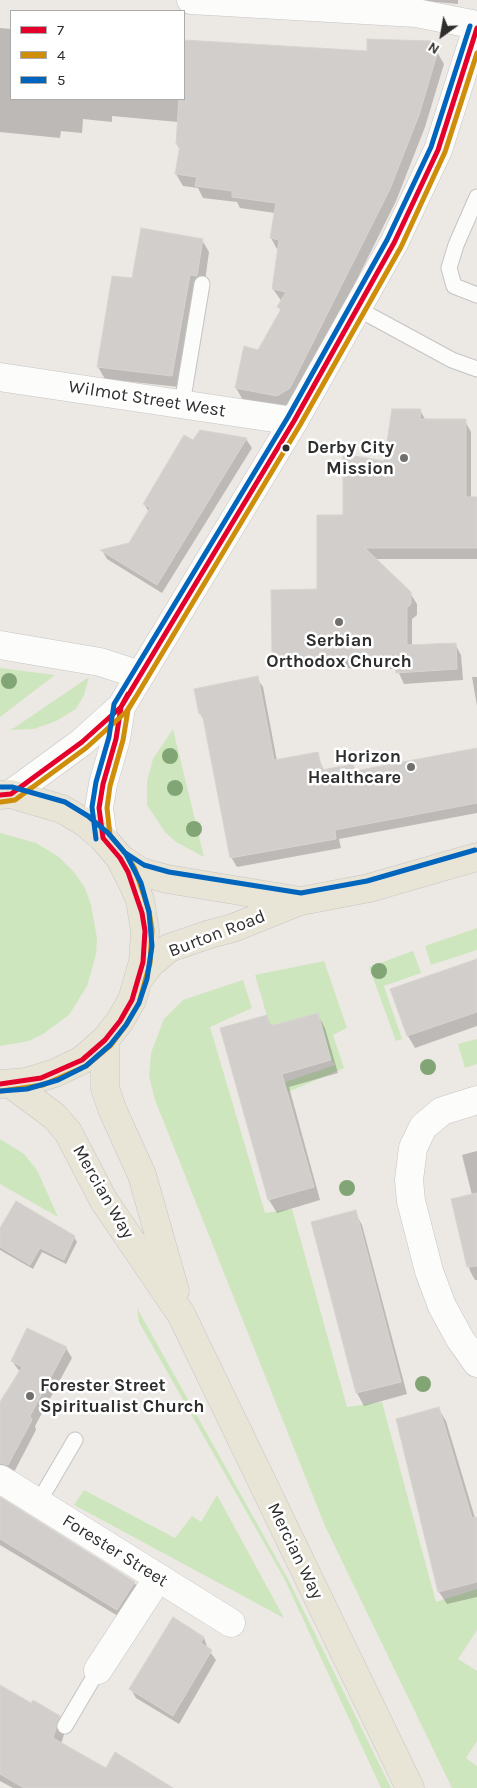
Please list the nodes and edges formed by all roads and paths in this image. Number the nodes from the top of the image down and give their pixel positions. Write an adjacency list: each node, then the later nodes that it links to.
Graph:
1 (191, 0): 2 (street)
2 (477, 26): 6 (street)
3 (477, 196): 5 (lane)
4 (202, 284): 9 (lane)
5 (477, 295)
6 (358, 309): 7 (lane); 10 (street)
7 (477, 369)
8 (0, 376): 9 (street, Wilmot Street West)
9 (182, 404): 10 (street, Wilmot Street West)
10 (294, 421): 12 (street)
11 (0, 644): 12 (street)
12 (140, 675): 13 (street)
13 (121, 707): 14 (street); 15 (street)
14 (5, 795): 15 (main road, Burton Road)
15 (112, 848): 17 (main road, Burton Road); 18 (main road)
16 (477, 857): 17 (main road, Burton Road)
17 (301, 901): 18 (main road, Burton Road)
18 (140, 977): 19 (main road)
19 (105, 1040): 20 (main road); 22 (main road, Mercian Way)
20 (6, 1084): 22 (main road, Mercian Way)
21 (477, 1100): 23 (street)
22 (181, 1314): 31 (main road, Mercian Way)
23 (477, 1363)
24 (75, 1440): 26 (lane)
25 (0, 1479): 26 (street, Forester Street)
26 (38, 1502): 27 (street, Forester Street)
27 (158, 1578): 28 (street, Forester Street); 29 (street)
28 (231, 1623)
29 (98, 1670): 30 (lane)
30 (65, 1726)
31 (410, 1788)

